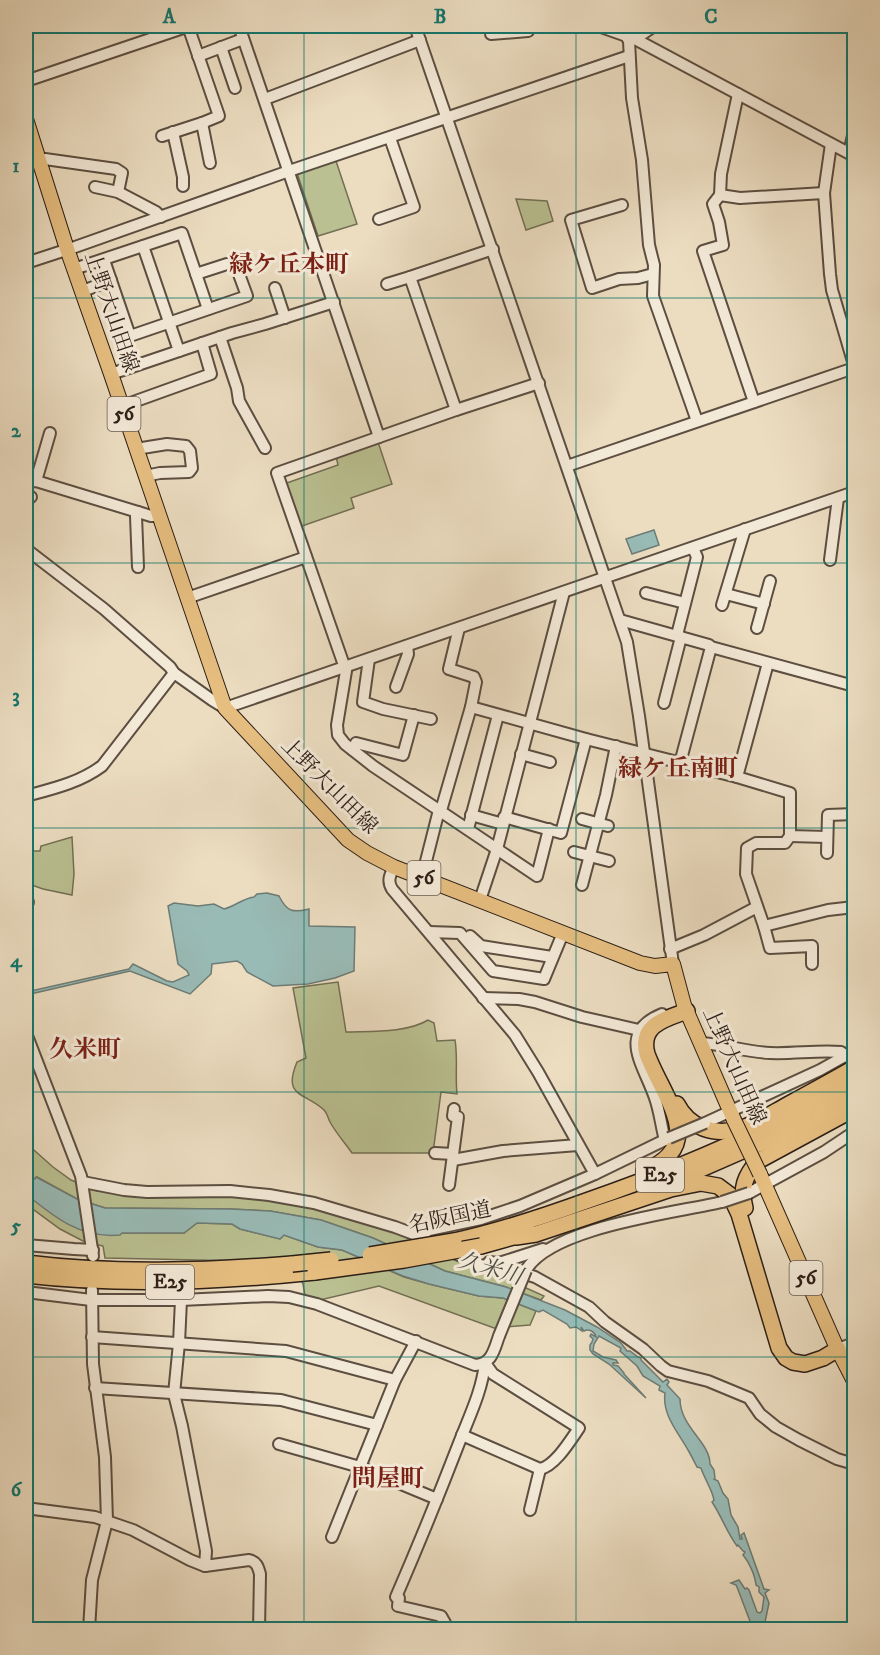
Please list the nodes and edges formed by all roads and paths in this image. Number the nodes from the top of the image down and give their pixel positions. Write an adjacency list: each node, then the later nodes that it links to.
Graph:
1 (188, 26): 12 (street); 14 (street)
2 (239, 26): 9 (street)
3 (416, 26): 10 (street)
4 (490, 26): 5 (street)
5 (529, 26)
6 (598, 26): 8 (street)
7 (654, 26): 8 (street)
8 (628, 33): 13 (street); 16 (street)
9 (243, 39): 11 (street); 17 (street)
10 (420, 40): 17 (street); 18 (street)
11 (221, 47): 12 (street); 15 (street)
12 (198, 56): 20 (street)
13 (629, 56): 18 (street); 45 (street)
14 (26, 81)
15 (235, 88)
16 (738, 94): 25 (street); 34 (street)
17 (265, 99): 29 (street)
18 (448, 118): 24 (street); 40 (street)
19 (26, 119): 27 (main road, 上野大山田線 / 56)
20 (202, 123): 22 (street); 28 (street)
21 (855, 131): 26 (street)
22 (173, 132): 23 (street); 30 (street)
23 (162, 136)
24 (390, 138): 29 (street); 37 (street)
25 (831, 144): 26 (street); 33 (street)
26 (852, 155)
27 (39, 161): 32 (street); 39 (main road, 上野大山田線 / 56)
28 (210, 163)
29 (289, 171): 36 (street); 51 (street)
30 (183, 186)
31 (95, 187): 32 (street)
32 (118, 192): 36 (street)
33 (824, 193): 34 (street); 58 (street)
34 (720, 195): 61 (street)
35 (622, 205): 45 (street)
36 (161, 217): 39 (street)
37 (379, 219)
38 (143, 246): 41 (street); 44 (street); 54 (street)
39 (67, 249): 42 (street); 43 (main road, 上野大山田線 / 56)
40 (493, 249): 46 (street); 60 (street)
41 (104, 260): 43 (street); 47 (street)
42 (26, 263)
43 (74, 269): 50 (main road, 上野大山田線 / 56)
44 (196, 274): 52 (street); 52 (street)
45 (653, 274): 64 (street)
46 (410, 277): 48 (street); 63 (street)
47 (111, 280): 50 (street); 54 (street)
48 (387, 284)
49 (275, 288): 53 (street)
50 (83, 291): 59 (main road, 上野大山田線 / 56)
51 (334, 302): 53 (street); 66 (street)
52 (208, 309): 54 (street)
53 (285, 318): 55 (street)
54 (170, 323): 57 (street)
55 (220, 337): 56 (street); 67 (street)
56 (202, 343): 57 (street); 62 (street)
57 (179, 351): 59 (street)
58 (855, 366): 61 (street)
59 (111, 374): 62 (main road, 上野大山田線 / 56)
60 (539, 383): 63 (street); 69 (street)
61 (754, 402): 64 (street)
62 (122, 406): 68 (main road, 上野大山田線 / 56)
63 (456, 410): 66 (street)
64 (697, 421): 69 (street)
65 (50, 433): 71 (street)
66 (379, 437): 79 (street)
67 (265, 448)
68 (136, 449): 70 (main road, 上野大山田線 / 56); 70 (street)
69 (567, 466): 82 (street)
70 (146, 476): 75 (main road, 上野大山田線 / 56)
71 (31, 481): 74 (street)
72 (855, 492): 73 (street)
73 (838, 498): 76 (street); 80 (street)
74 (138, 512): 75 (street); 81 (street)
75 (159, 516): 87 (main road, 上野大山田線 / 56)
76 (745, 529): 77 (street); 86 (street)
77 (693, 548): 82 (street); 88 (street)
78 (26, 549): 100 (street)
79 (306, 557): 87 (street); 99 (street)
80 (830, 560)
81 (138, 567)
82 (605, 577): 84 (street); 91 (street)
83 (770, 581): 89 (street)
84 (564, 592): 92 (street); 109 (street)
85 (646, 593): 88 (street)
86 (726, 594): 89 (street); 90 (street)
87 (187, 598): 105 (main road, 上野大山田線 / 56)
88 (685, 603): 94 (street)
89 (764, 604): 93 (street)
90 (722, 605)
91 (620, 620): 94 (street); 114 (street)
92 (459, 628): 95 (street); 104 (street)
93 (758, 628)
94 (679, 636): 96 (street); 103 (street)
95 (407, 646): 97 (street); 102 (street)
96 (711, 647): 98 (street); 116 (street)
97 (369, 659): 99 (street); 106 (street)
98 (768, 663): 101 (street); 117 (street)
99 (344, 668): 105 (street); 112 (street)
100 (174, 673): 105 (street); 118 (street)
101 (855, 686)
102 (396, 687)
103 (664, 703)
104 (471, 707): 107 (street); 119 (street)
105 (225, 708): 134 (main road, 上野大山田線 / 56)
106 (414, 715): 108 (street); 112 (street)
107 (498, 715): 109 (street); 121 (street)
108 (431, 718)
109 (529, 723): 110 (street); 113 (street)
110 (586, 739): 111 (street); 126 (street)
111 (616, 747): 114 (street); 124 (street)
112 (352, 750): 119 (street)
113 (521, 754): 115 (street); 123 (street)
114 (644, 754): 116 (street); 144 (street)
115 (550, 762)
116 (680, 763): 117 (street)
117 (737, 777): 127 (street)
118 (26, 796)
119 (439, 810): 125 (street); 135 (street)
120 (855, 814): 128 (street)
121 (471, 815): 123 (street); 125 (street)
122 (582, 819): 124 (street)
123 (503, 820): 126 (street); 129 (street)
124 (603, 825): 132 (street)
125 (468, 829): 129 (street)
126 (549, 829): 129 (street)
127 (790, 836): 128 (street); 138 (street)
128 (827, 837): 131 (street)
129 (497, 849): 137 (street)
130 (574, 852): 132 (street)
131 (827, 853)
132 (590, 856): 133 (street); 136 (street)
133 (609, 861)
134 (394, 867): 135 (main road, 上野大山田線 / 56); 141 (street)
135 (422, 877): 137 (main road, 上野大山田線 / 56)
136 (582, 885)
137 (480, 900): 142 (main road, 上野大山田線 / 56)
138 (758, 907): 140 (street); 144 (street)
139 (855, 907): 140 (street)
140 (764, 926): 147 (street)
141 (429, 932): 143 (street); 148 (street)
142 (562, 933): 145 (street); 146 (main road, 上野大山田線 / 56)
143 (466, 940): 145 (street); 145 (street)
144 (670, 949): 146 (street)
145 (552, 957)
146 (673, 964): 149 (main road, 上野大山田線 / 56)
147 (812, 964)
148 (483, 998): 150 (street); 161 (street)
149 (687, 1011): 150 (street); 152 (main road, 上野大山田線 / 56); 153 (highway); 168 (highway)
150 (639, 1030): 160 (street)
151 (26, 1033): 166 (street)
152 (700, 1043): 153 (street); 158 (main road, 上野大山田線 / 56)
153 (852, 1061): 158 (street)
154 (855, 1082): 168 (highway, 名阪国道 / E25)
155 (855, 1094): 168 (highway, 名阪国道 / E25)
156 (454, 1109): 163 (street)
157 (855, 1109): 182 (highway)
158 (732, 1115): 160 (street, bridge); 165 (main road, 上野大山田線 / 56, bridge)
159 (855, 1132): 165 (street)
160 (667, 1139): 164 (street)
161 (578, 1144): 163 (street); 164 (street)
162 (435, 1153): 163 (street)
163 (453, 1157): 167 (street)
164 (595, 1174): 169 (street)
165 (762, 1180): 171 (street, bridge); 182 (main road, 上野大山田線 / 56)
166 (83, 1185): 169 (street); 170 (street)
167 (448, 1185)
168 (509, 1233): 173 (highway, 名阪国道 / E25, bridge); 174 (highway, 名阪国道 / E25, bridge); 182 (highway)
169 (419, 1236): 172 (street)
170 (26, 1245)
171 (556, 1246): 172 (street); 183 (street, bridge)
172 (465, 1258): 191 (street)
173 (26, 1263)
174 (26, 1275)
175 (26, 1293): 176 (street)
176 (92, 1295): 177 (street); 178 (street)
177 (181, 1300): 179 (street); 180 (street)
178 (92, 1337): 180 (street); 186 (street)
179 (416, 1341): 183 (street); 184 (street)
180 (179, 1343): 184 (street); 187 (street)
181 (855, 1343): 182 (street)
182 (837, 1348): 185 (main road, 上野大山田線 / 56)
183 (484, 1363): 189 (street); 193 (street)
184 (395, 1380): 188 (street)
185 (855, 1381)
186 (95, 1388): 187 (street); 197 (street)
187 (174, 1394): 188 (street); 199 (street)
188 (377, 1425): 192 (street)
189 (462, 1435): 193 (street); 194 (street)
190 (279, 1444): 192 (street)
191 (855, 1464)
192 (360, 1467): 194 (street); 198 (street)
193 (540, 1469): 196 (street)
194 (437, 1499): 202 (street)
195 (26, 1508): 197 (street)
196 (530, 1510)
197 (107, 1521): 199 (street); 200 (street)
198 (332, 1537)
199 (205, 1566): 201 (street)
200 (89, 1629)
201 (260, 1629)
202 (445, 1629)

